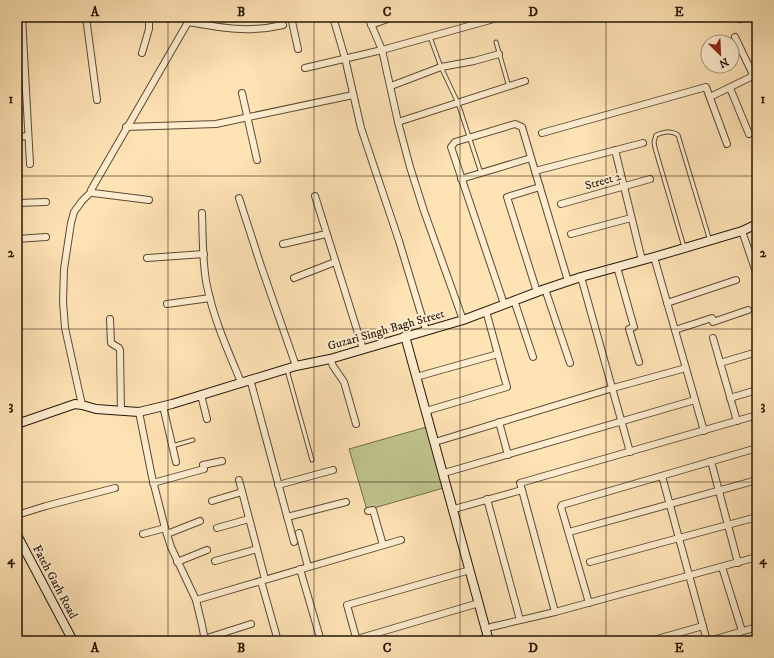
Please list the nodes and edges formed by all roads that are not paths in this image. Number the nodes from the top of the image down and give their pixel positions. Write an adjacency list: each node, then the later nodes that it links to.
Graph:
1 (21, 17): 9 (street); 39 (street)
2 (86, 17): 32 (street)
3 (149, 17): 18 (street)
4 (291, 17): 16 (street)
5 (333, 17): 20 (street)
6 (368, 17): 12 (street)
7 (393, 17): 12 (street)
8 (501, 17): 13 (street)
9 (17, 19)
10 (189, 20): 11 (street); 36 (street)
11 (284, 25)
12 (371, 25): 17 (street)
13 (430, 37): 17 (street); 21 (lane)
14 (496, 42): 19 (lane)
15 (740, 46): 23 (street)
16 (298, 49)
17 (382, 50): 20 (street); 26 (street)
18 (142, 53)
19 (499, 54): 21 (street); 27 (lane)
20 (344, 58): 22 (street); 30 (street)
21 (440, 67): 26 (street); 33 (lane)
22 (305, 68)
23 (755, 75): 25 (street); 28 (street)
24 (525, 82): 27 (street)
25 (757, 83)
26 (391, 86): 35 (street)
27 (509, 87): 33 (street)
28 (730, 88): 31 (street); 38 (street)
29 (242, 93): 34 (street)
30 (353, 95): 34 (street); 94 (street)
31 (710, 97): 37 (street); 43 (street)
32 (97, 100)
33 (458, 103): 35 (street); 41 (lane)
34 (248, 118): 36 (street); 46 (street)
35 (398, 122): 93 (street)
36 (126, 127): 54 (street)
37 (542, 133)
38 (749, 134)
39 (28, 136): 40 (street); 47 (street)
40 (17, 137)
41 (469, 137): 45 (street); 49 (lane); 50 (street)
42 (643, 143): 44 (street)
43 (728, 144)
44 (615, 150): 48 (street); 53 (street)
45 (531, 158): 48 (street); 49 (street)
46 (257, 160)
47 (30, 164)
48 (535, 170): 52 (street)
49 (481, 173): 50 (street)
50 (461, 179): 89 (street)
51 (650, 179): 53 (street, Street 2)
52 (540, 187): 82 (street); 84 (street)
53 (624, 187): 60 (street, Street 2); 62 (street)
54 (92, 191): 57 (street); 116 (street)
55 (314, 196): 65 (street)
56 (240, 198): 106 (street)
57 (149, 200)
58 (46, 202): 59 (street)
59 (17, 203)
60 (561, 204)
61 (202, 213): 72 (street)
62 (631, 218): 66 (street); 75 (street)
63 (757, 224): 64 (street, Guzari Singh Bagh Street)
64 (742, 231): 69 (street, Guzari Singh Bagh Street); 78 (street)
65 (326, 234): 70 (street); 76 (street)
66 (571, 234)
67 (46, 237): 68 (street)
68 (17, 239)
69 (710, 240): 71 (street, Guzari Singh Bagh Street); 71 (lane)
70 (283, 244)
71 (684, 248): 73 (street, Guzari Singh Bagh Street)
72 (204, 254): 74 (street); 85 (street)
73 (654, 257): 75 (street, Guzari Singh Bagh Street); 87 (street)
74 (147, 258)
75 (642, 260): 77 (street, Guzari Singh Bagh Street)
76 (335, 262): 80 (street); 98 (street)
77 (617, 267): 79 (street, Guzari Singh Bagh Street); 103 (street)
78 (757, 275)
79 (581, 277): 82 (street, Guzari Singh Bagh Street); 111 (street)
80 (294, 278)
81 (736, 280): 87 (street)
82 (568, 281): 83 (street, Guzari Singh Bagh Street)
83 (545, 289): 84 (street, Guzari Singh Bagh Street); 104 (street)
84 (537, 292): 86 (street, Guzari Singh Bagh Street)
85 (210, 298): 88 (street); 110 (street)
86 (514, 300): 89 (street, Guzari Singh Bagh Street); 101 (street)
87 (667, 303): 95 (street)
88 (167, 304)
89 (504, 304): 91 (street, Guzari Singh Bagh Street)
90 (748, 310): 95 (street)
91 (486, 311): 93 (street, Guzari Singh Bagh Street); 100 (street)
92 (110, 319): 118 (street)
93 (463, 320): 94 (street, Guzari Singh Bagh Street)
94 (426, 330): 96 (street, Guzari Singh Bagh Street)
95 (675, 330): 108 (street)
96 (405, 336): 98 (street, Guzari Singh Bagh Street); 109 (street)
97 (713, 338): 105 (street)
98 (363, 349): 102 (street, Guzari Singh Bagh Street)
99 (757, 352): 105 (street)
100 (498, 354): 109 (street); 119 (street)
101 (533, 357)
102 (330, 359): 106 (street, Guzari Singh Bagh Street); 127 (street)
103 (639, 362)
104 (570, 363)
105 (720, 363): 114 (street)
106 (296, 366): 107 (street, Guzari Singh Bagh Street)
107 (287, 368): 110 (street, Guzari Singh Bagh Street); 135 (lane)
108 (686, 368): 111 (street); 115 (street)
109 (416, 377): 119 (street)
110 (246, 381): 113 (street, Guzari Singh Bagh Street); 145 (street)
111 (613, 388): 123 (street); 125 (street)
112 (757, 390): 114 (street)
113 (201, 395): 117 (street, Guzari Singh Bagh Street); 122 (street)
114 (730, 398): 124 (street)
115 (695, 400): 123 (street); 128 (street)
116 (82, 405): 118 (street, Guzari Singh Bagh Street); 126 (street, Guzari Singh Bagh Street)
117 (163, 406): 120 (street, Guzari Singh Bagh Street); 131 (street)
118 (121, 411): 120 (street, Guzari Singh Bagh Street)
119 (426, 411): 130 (street)
120 (139, 412): 144 (street)
121 (757, 415): 124 (street)
122 (207, 419)
123 (622, 421): 133 (street); 134 (street)
124 (737, 421): 128 (street)
125 (499, 422): 130 (street); 134 (street)
126 (17, 424)
127 (356, 424)
128 (704, 431): 133 (street)
129 (193, 440): 131 (lane)
130 (435, 442): 140 (street)
131 (172, 446): 138 (street)
132 (757, 448): 137 (street)
133 (630, 452): 147 (street)
134 (508, 455): 140 (street)
135 (312, 460)
136 (222, 461): 144 (street)
137 (711, 461): 141 (street); 148 (street)
138 (176, 462)
139 (333, 470): 145 (street)
140 (444, 474): 154 (street)
141 (662, 476): 153 (street); 164 (street)
142 (239, 480): 149 (street)
143 (757, 480): 148 (street)
144 (153, 483): 163 (street)
145 (278, 485): 157 (street)
146 (115, 488): 156 (street)
147 (522, 490): 150 (street); 188 (street)
148 (719, 490): 153 (street); 161 (street)
149 (242, 492): 151 (street); 159 (street)
150 (487, 499): 154 (street); 189 (street)
151 (212, 501)
152 (346, 502): 157 (street)
153 (670, 503): 164 (street); 168 (street)
154 (454, 509): 182 (street)
155 (368, 511): 171 (street)
156 (17, 515)
157 (287, 517): 170 (street)
158 (757, 517): 161 (street)
159 (249, 519): 162 (street); 172 (street)
160 (200, 521): 163 (street)
161 (728, 525): 168 (street); 178 (street)
162 (217, 528)
163 (166, 531): 166 (street); 176 (street)
164 (569, 532): 187 (street)
165 (299, 533): 179 (street)
166 (143, 534)
167 (17, 535): 198 (street, Fateh Garh Road)
168 (679, 538): 177 (street); 183 (street)
169 (401, 540): 171 (street)
170 (294, 542)
171 (383, 545): 179 (street)
172 (257, 549): 175 (street); 184 (street)
173 (207, 550): 176 (street)
174 (757, 558): 178 (street)
175 (215, 561)
176 (177, 562): 185 (street)
177 (590, 562)
178 (738, 562): 180 (street)
179 (308, 567): 181 (street)
180 (722, 567): 183 (street); 194 (street)
181 (300, 569): 184 (street); 200 (street)
182 (470, 570): 186 (street); 197 (street)
183 (689, 576): 187 (street); 191 (street)
184 (263, 580): 185 (street); 199 (street)
185 (196, 600): 196 (street)
186 (479, 603): 195 (street); 197 (street)
187 (589, 603): 188 (street)
188 (555, 612): 189 (street)
189 (520, 620): 192 (street)
190 (251, 624): 196 (street)
191 (703, 626): 202 (street); 203 (street)
192 (491, 627)
193 (757, 627): 194 (street)
194 (742, 631): 203 (street)
195 (489, 639): 201 (street)
196 (205, 640)
197 (357, 640)
198 (73, 641)
199 (278, 641)
200 (321, 641)
201 (475, 641)
202 (650, 641)
203 (708, 641)

